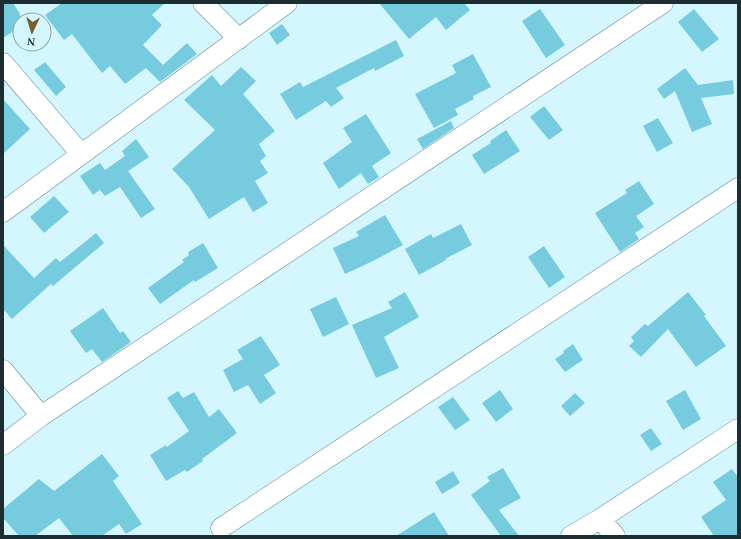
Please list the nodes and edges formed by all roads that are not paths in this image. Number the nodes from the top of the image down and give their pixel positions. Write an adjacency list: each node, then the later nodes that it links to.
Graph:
1 (203, 3): 4 (street)
2 (286, 3): 4 (street)
3 (663, 3): 10 (street)
4 (238, 39): 6 (street)
5 (3, 63): 6 (street)
6 (82, 154): 8 (street)
7 (738, 188): 14 (street)
8 (3, 212)
9 (3, 370): 10 (street)
10 (41, 416): 12 (street)
11 (738, 429): 13 (street)
12 (3, 445)
13 (600, 519): 15 (street); 16 (street)
14 (221, 528)
15 (572, 536)
16 (615, 536)

